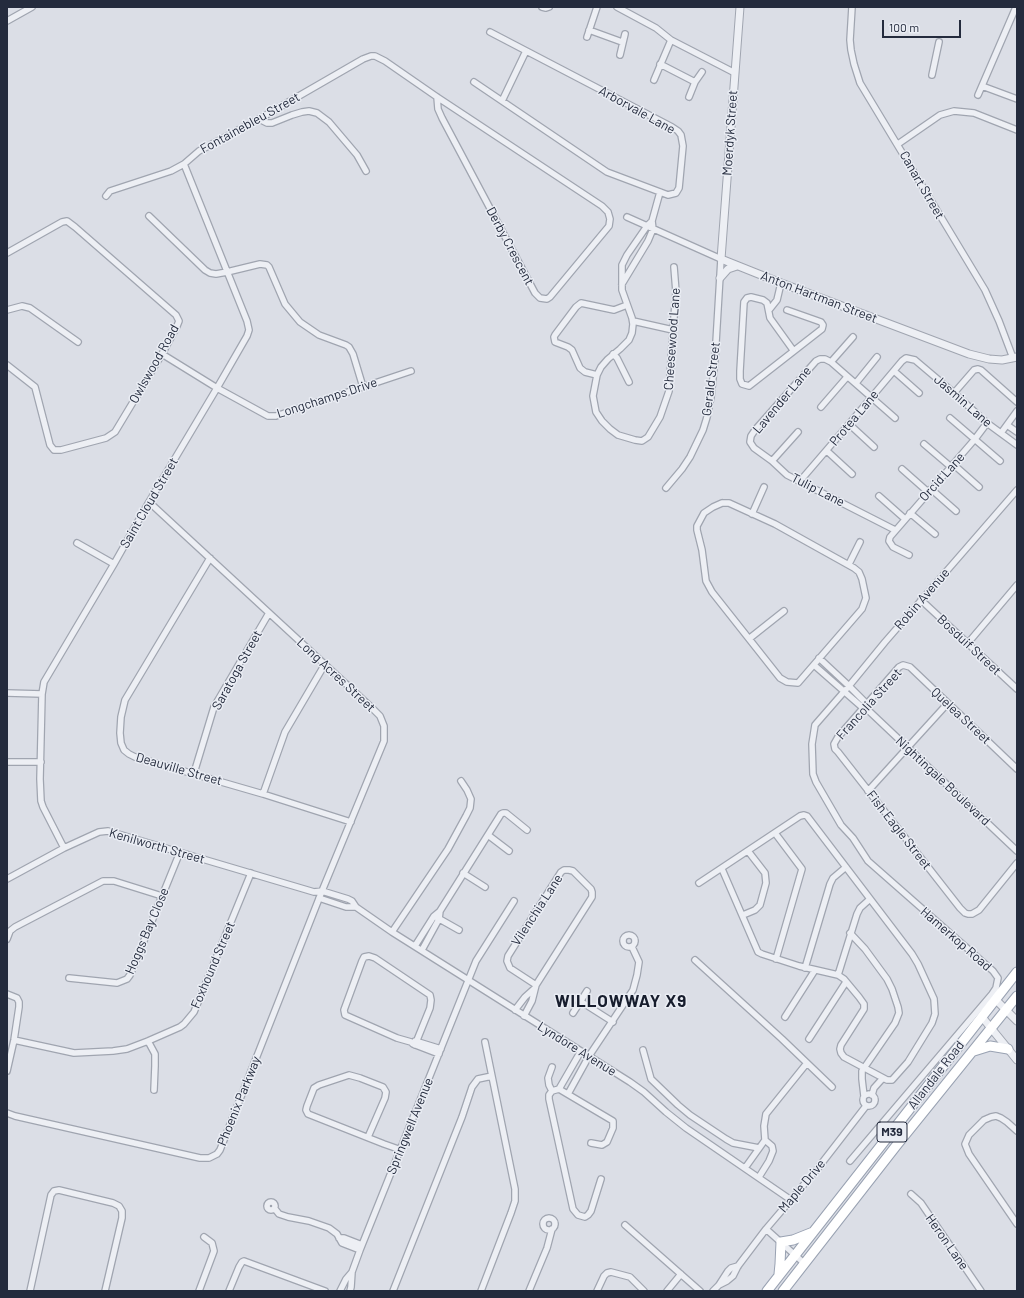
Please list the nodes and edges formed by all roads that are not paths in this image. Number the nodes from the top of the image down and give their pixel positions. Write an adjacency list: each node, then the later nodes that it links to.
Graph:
1 (32, 7): 9 (street)
2 (542, 7): 3 (street)
3 (549, 7)
4 (597, 7): 10 (street)
5 (617, 7): 14 (street)
6 (740, 7): 22 (street, Moerdyk Street)
7 (852, 7): 35 (street, Canart Street)
8 (1016, 7): 27 (street)
9 (7, 21)
10 (589, 30): 13 (street); 15 (street)
11 (490, 32): 17 (street, Arborvale Lane)
12 (625, 34): 15 (street)
13 (587, 37)
14 (671, 40): 20 (street); 22 (street)
15 (622, 42): 18 (street)
16 (939, 42): 23 (street)
17 (526, 51): 32 (street); 38 (street, Arborvale Lane)
18 (620, 55)
19 (372, 56): 29 (street, Derby Crescent); 33 (street, Fontainebleu Street)
20 (660, 64): 24 (street); 26 (street)
21 (702, 72): 26 (street)
22 (735, 73): 48 (street, Moerdyk Street)
23 (932, 75)
24 (654, 80)
25 (474, 82): 32 (street, Arborvale Lane)
26 (695, 82): 30 (street)
27 (982, 86): 28 (street); 31 (street)
28 (978, 95)
29 (437, 97): 29 (street, Derby Crescent)
30 (689, 97)
31 (1017, 99)
32 (502, 101): 38 (street, Arborvale Lane)
33 (259, 119): 36 (street, Fontainebleu Street); 37 (street)
34 (1017, 130): 35 (street)
35 (898, 144): 69 (street, Canart Street)
36 (184, 164): 39 (street, Fontainebleu Street); 53 (street, Saint Cloud Street)
37 (366, 171)
38 (660, 192): 42 (street)
39 (106, 196)
40 (149, 216): 53 (street)
41 (626, 217): 43 (street, Anton Hartman Street)
42 (652, 221): 43 (street); 44 (street)
43 (647, 226): 44 (street, Anton Hartman Street); 45 (street)
44 (653, 229): 46 (street); 48 (street, Anton Hartman Street)
45 (635, 243): 46 (street); 49 (street)
46 (643, 249): 52 (street)
47 (7, 253): 66 (street, Owlswood Road)
48 (721, 259): 50 (street, Anton Hartman Street); 54 (street, Gerald Street)
49 (623, 264): 52 (street); 56 (street)
50 (738, 266): 54 (street); 55 (street, Anton Hartman Street)
51 (674, 267): 62 (street, Cheesewood Lane)
52 (632, 268): 56 (street)
53 (227, 272): 79 (street); 80 (street, Saint Cloud Street)
54 (720, 278): 109 (street, Gerald Street)
55 (781, 283): 59 (street); 69 (street, Anton Hartman Street)
56 (622, 284): 57 (street)
57 (627, 305): 61 (street); 75 (street)
58 (7, 310): 64 (street)
59 (768, 310): 65 (street); 65 (street)
60 (788, 310): 65 (street)
61 (633, 321): 62 (street); 67 (street)
62 (673, 330): 75 (street, Cheesewood Lane)
63 (853, 337): 71 (street)
64 (78, 342)
65 (793, 350)
66 (162, 354): 72 (street, Owlswood Road); 80 (street, Longchamps Drive)
67 (613, 354): 75 (street); 77 (street)
68 (877, 357): 78 (street)
69 (1015, 357)
70 (909, 358): 73 (street, Protea Lane); 82 (street, Jasmin Lane)
71 (831, 362): 76 (street); 96 (street, Lavender Lane)
72 (7, 365)
73 (894, 371): 81 (street); 83 (street, Protea Lane)
74 (411, 372): 79 (street, Longchamps Drive)
75 (596, 375)
76 (847, 377): 78 (street); 85 (street)
77 (629, 382)
78 (856, 383): 83 (street)
79 (363, 387): 80 (street, Longchamps Drive)
80 (217, 388): 113 (street, Saint Cloud Street)
81 (919, 393)
82 (954, 393): 84 (street); 89 (street, Jasmin Lane)
83 (871, 397): 87 (street); 90 (street, Protea Lane)
84 (1017, 402)
85 (821, 407)
86 (1017, 411): 91 (street)
87 (895, 418)
88 (950, 418): 95 (street)
89 (987, 423): 94 (street, Jasmin Lane); 95 (street, Orcid Lane)
90 (849, 424): 99 (street); 100 (street, Protea Lane)
91 (1007, 425): 93 (street, Jasmin Lane); 94 (street)
92 (798, 432): 101 (street)
93 (1017, 432)
94 (1000, 433): 98 (street, Jasmin Lane)
95 (976, 439): 102 (street); 103 (street, Orcid Lane)
96 (750, 440): 101 (street, Tulip Lane)
97 (924, 444): 103 (street)
98 (1017, 445)
99 (874, 447)
100 (827, 451): 105 (street); 106 (street, Protea Lane)
101 (772, 461): 106 (street, Tulip Lane)
102 (1000, 461)
103 (952, 465): 108 (street); 110 (street, Orcid Lane)
104 (902, 469): 110 (street)
105 (852, 474)
106 (800, 481): 118 (street, Tulip Lane)
107 (764, 487): 116 (street)
108 (979, 487)
109 (666, 488)
110 (930, 490): 114 (street); 115 (street, Orcid Lane)
111 (1017, 490): 127 (street, Robin Avenue)
112 (879, 496): 117 (street)
113 (149, 502): 123 (street, Long Acres Street); 124 (street, Saint Cloud Street)
114 (956, 511)
115 (910, 513): 117 (street, Orcid Lane); 119 (street)
116 (752, 514): 125 (street); 130 (street)
117 (905, 519): 118 (street, Orcid Lane)
118 (895, 530): 122 (street)
119 (935, 534)
120 (860, 542): 125 (street)
121 (77, 543): 124 (street)
122 (909, 555)
123 (210, 558): 129 (street, Long Acres Street); 149 (street, Deauville Street)
124 (114, 564): 140 (street, Saint Cloud Street)
125 (848, 564): 132 (street)
126 (1017, 585): 131 (street)
127 (921, 600): 131 (street, Bosduif Street); 136 (street, Robin Avenue)
128 (784, 611): 130 (street)
129 (269, 613): 133 (street, Long Acres Street); 149 (street, Saratoga Street)
130 (750, 638): 134 (street)
131 (968, 643): 137 (street, Bosduif Street)
132 (819, 658): 134 (street); 136 (street, Nightingale Boulevard)
133 (325, 664): 152 (street); 153 (street, Long Acres Street)
134 (814, 665): 138 (street)
135 (903, 665): 141 (street, Quelea Street); 142 (street, Francolia Street)
136 (849, 686): 138 (street, Robin Avenue); 142 (street, Nightingale Boulevard)
137 (1017, 689)
138 (844, 691): 142 (street); 143 (street, Robin Avenue)
139 (7, 693): 140 (street)
140 (42, 694): 147 (street, Saint Cloud Street)
141 (948, 703): 145 (street); 148 (street, Quelea Street)
142 (865, 706): 144 (street, Francolia Street); 145 (street, Nightingale Boulevard)
143 (814, 725): 243 (street, Hamerkop Road)
144 (835, 742): 151 (street, Fish Eagle Street)
145 (907, 748): 151 (street); 160 (street, Nightingale Boulevard)
146 (7, 762): 147 (street)
147 (41, 762): 157 (street, Saint Cloud Street)
148 (1017, 769)
149 (194, 773): 152 (street, Deauville Street)
150 (461, 780): 180 (street)
151 (868, 791): 162 (street, Fish Eagle Street)
152 (263, 794): 153 (street, Deauville Street)
153 (351, 822): 170 (street, Long Acres Street)
154 (527, 830): 156 (street)
155 (775, 833): 159 (street); 163 (street); 186 (street)
156 (488, 835): 158 (street); 166 (street)
157 (64, 848): 161 (street, Kenilworth Street); 167 (street, Kenilworth Street)
158 (509, 851)
159 (748, 851): 164 (street); 177 (street)
160 (1017, 851)
161 (180, 852): 165 (street, Kenilworth Street); 172 (street, Hoggs Bay Close)
162 (1017, 863)
163 (846, 867): 174 (street); 188 (street)
164 (722, 869): 168 (street); 177 (street)
165 (251, 873): 171 (street, Kenilworth Street); 212 (street, Foxhound Street)
166 (463, 873): 169 (street); 178 (street)
167 (7, 879)
168 (699, 883)
169 (485, 887)
170 (322, 891): 171 (street, Kenilworth Street); 173 (street, Long Acres Street); 176 (street, Lyndore Avenue)
171 (314, 892): 173 (street)
172 (162, 896): 182 (street); 192 (street, Hoggs Bay Close)
173 (319, 898): 176 (street, Lyndore Avenue); 236 (street, Phoenix Parkway)
174 (870, 899): 181 (street); 227 (street)
175 (514, 901): 193 (street, Springwell Avenue)
176 (356, 907): 180 (street, Lyndore Avenue)
177 (743, 915): 186 (street)
178 (437, 918): 179 (street); 183 (street); 185 (street)
179 (459, 930)
180 (392, 932): 183 (street, Lyndore Avenue)
181 (850, 933): 191 (street); 224 (street)
182 (7, 939)
183 (416, 946): 185 (street, Lyndore Avenue)
184 (632, 946): 208 (street)
185 (422, 950): 193 (street, Lyndore Avenue)
186 (776, 959): 188 (street)
187 (696, 960): 222 (street)
188 (805, 968): 189 (street)
189 (815, 970): 191 (street); 205 (street)
190 (1017, 972): 199 (main road, Allandale Road / M39)
191 (838, 975): 194 (street)
192 (69, 978)
193 (468, 980): 201 (street, Lyndore Avenue); 217 (street, Springwell Avenue)
194 (846, 982): 210 (street); 224 (street)
195 (536, 987): 195 (street, Vilenchia Lane); 201 (street, Vilenchia Lane); 204 (street, Vilenchia Lane)
196 (587, 991): 200 (street)
197 (7, 994): 211 (street)
198 (1017, 996): 202 (main road, Allandale Road / M39)
199 (995, 1000): 202 (street); 206 (main road, Allandale Road / M39)
200 (580, 1001): 203 (street); 208 (street)
201 (515, 1010): 204 (street, Lyndore Avenue)
202 (1006, 1010): 207 (street); 209 (main road, Allandale Road / M39)
203 (572, 1013)
204 (524, 1016): 218 (street, Lyndore Avenue)
205 (785, 1017)
206 (982, 1017): 209 (street); 254 (main road, Allandale Road / M39)
207 (1017, 1021)
208 (613, 1022): 220 (street)
209 (991, 1028): 215 (street); 219 (main road, Allandale Road / M39)
210 (809, 1039)
211 (14, 1040): 212 (street, Foxhound Street); 225 (street)
212 (148, 1041): 230 (street)
213 (485, 1042): 226 (street)
214 (414, 1043): 214 (street); 217 (street)
215 (1008, 1049): 219 (main road); 221 (street)
216 (643, 1050): 241 (street)
217 (440, 1051): 242 (street, Springwell Avenue)
218 (581, 1051): 220 (street, Lyndore Avenue); 229 (street)
219 (974, 1051): 259 (main road, Allandale Road / M39)
220 (589, 1056): 232 (street); 244 (street, Lyndore Avenue)
221 (1017, 1060)
222 (807, 1063): 228 (street); 239 (street)
223 (552, 1067): 231 (street)
224 (864, 1068): 227 (street); 234 (street)
225 (7, 1071)
226 (492, 1076): 271 (street); 272 (street)
227 (883, 1078): 233 (street)
228 (832, 1087)
229 (559, 1089): 231 (street); 232 (street)
230 (154, 1090)
231 (552, 1091): 246 (street)
232 (568, 1094): 240 (street)
233 (872, 1095): 234 (street); 235 (street)
234 (864, 1096): 235 (street)
235 (866, 1106): 248 (street, Maple Drive)
236 (7, 1113)
237 (1017, 1131): 250 (street)
238 (368, 1138): 238 (street); 242 (street)
239 (765, 1140): 241 (street); 245 (street)
240 (591, 1143)
241 (759, 1148): 244 (street)
242 (401, 1150): 257 (street, Springwell Avenue)
243 (850, 1161)
244 (745, 1168): 245 (street, Lyndore Avenue)
245 (759, 1177): 248 (street, Lyndore Avenue)
246 (601, 1179)
247 (911, 1194): 281 (street, Heron Lane)
248 (791, 1200): 252 (street, Maple Drive)
249 (275, 1209): 257 (street)
250 (1017, 1224)
251 (625, 1225): 261 (street)
252 (766, 1229): 256 (street); 278 (street, Maple Drive)
253 (552, 1230): 273 (street)
254 (814, 1231): 256 (main road); 258 (main road, Allandale Road / M39)
255 (204, 1237): 266 (street)
256 (780, 1242): 258 (street); 262 (main road)
257 (361, 1248): 260 (street, Springwell Avenue)
258 (796, 1255): 259 (street); 262 (main road, Allandale Road / M39)
259 (806, 1264): 280 (main road, Allandale Road / M39)
260 (352, 1272): 269 (street); 270 (street)
261 (681, 1274): 276 (street); 277 (street)
262 (778, 1277): 279 (main road, Allandale Road / M39)
263 (316, 1289): 267 (street); 268 (street)
264 (30, 1291): 265 (street)
265 (105, 1291)
266 (199, 1291)
267 (229, 1291)
268 (325, 1291)
269 (340, 1291)
270 (350, 1291)
271 (393, 1291)
272 (481, 1291)
273 (529, 1291)
274 (597, 1291): 275 (street)
275 (644, 1291)
276 (667, 1291)
277 (700, 1291)
278 (713, 1291)
279 (767, 1291)
280 (783, 1291)
281 (981, 1291)

